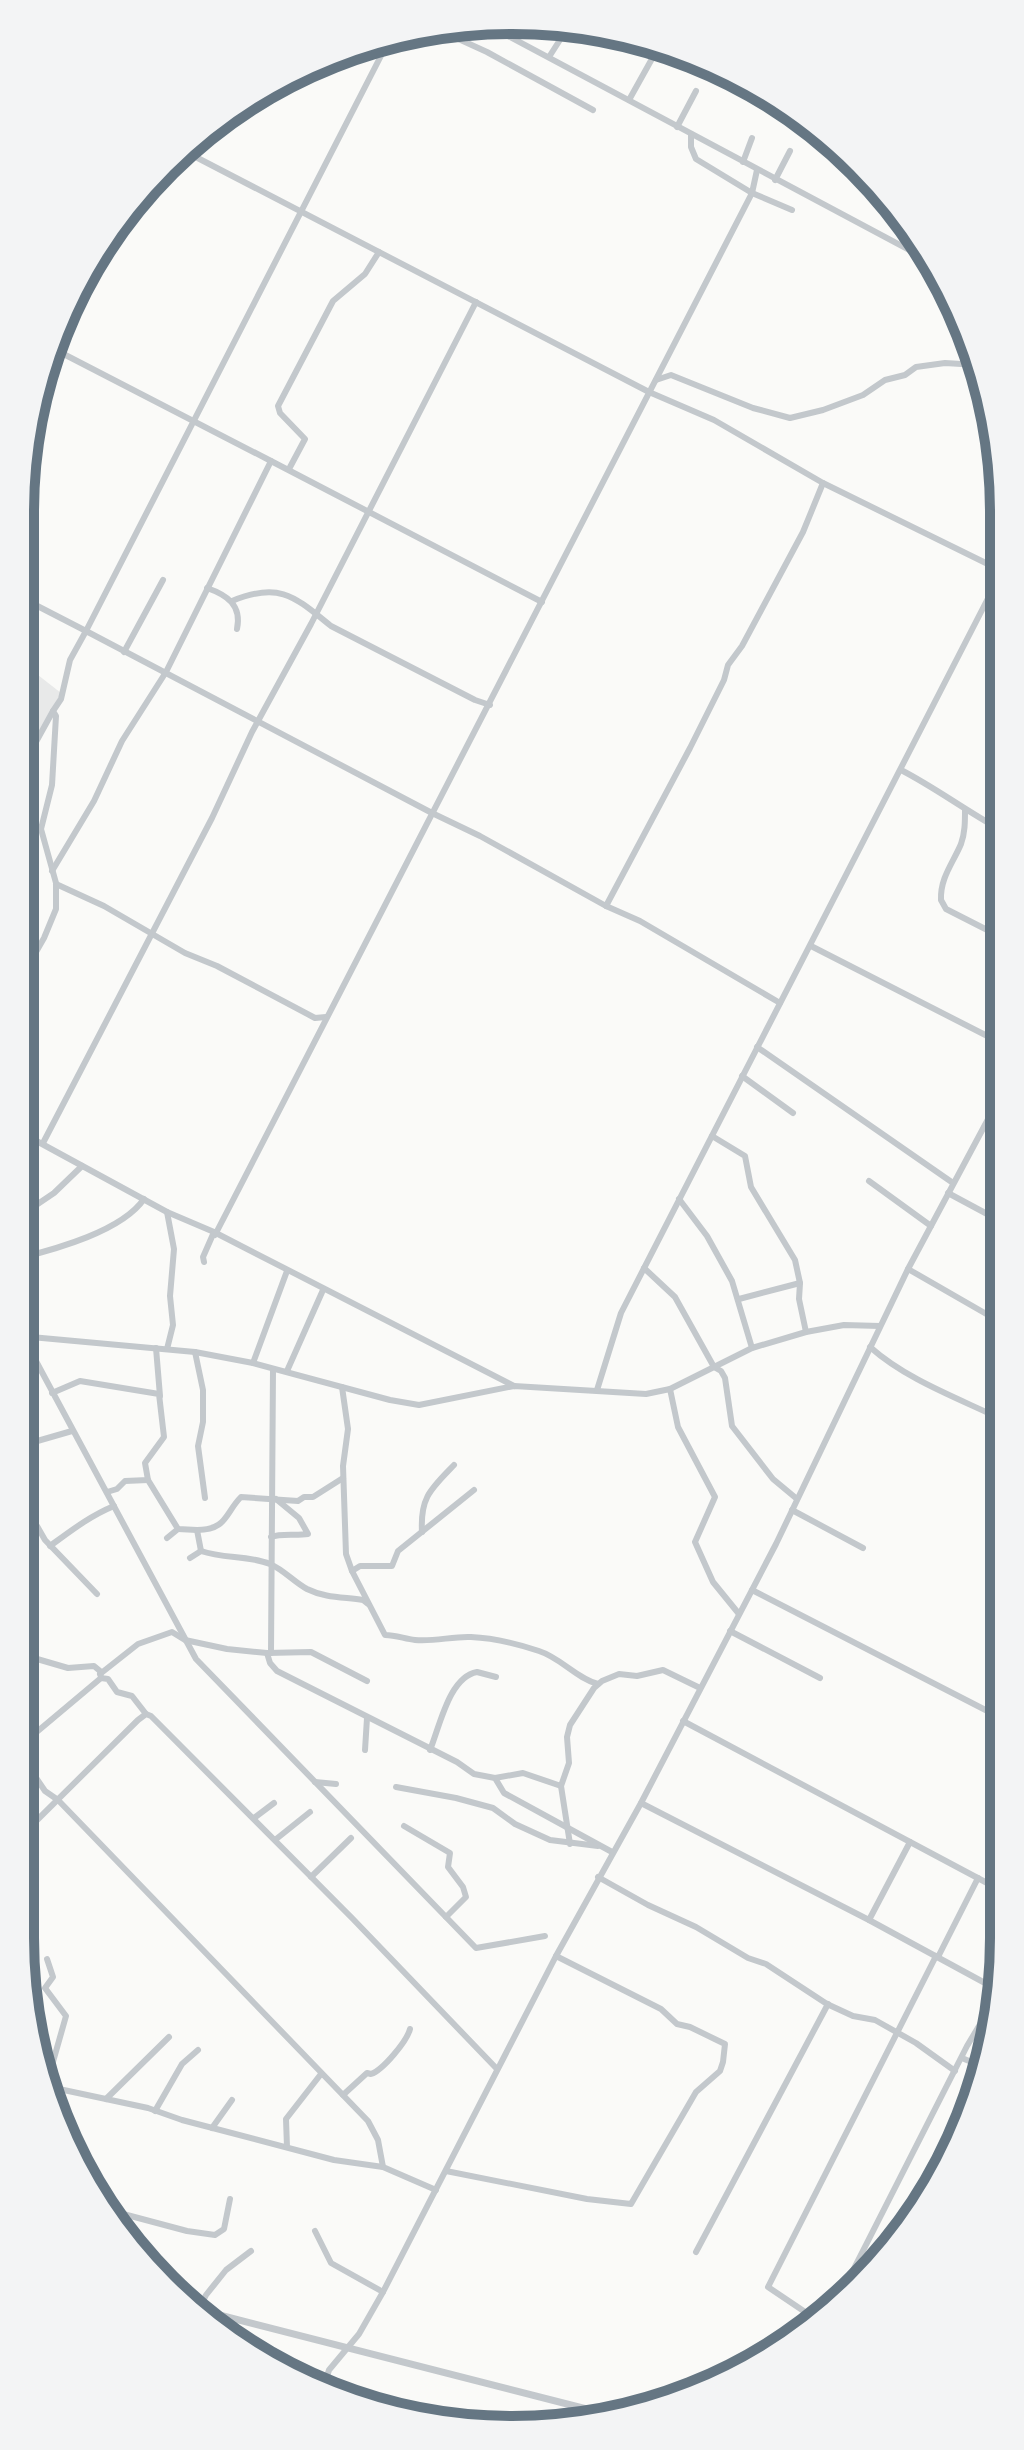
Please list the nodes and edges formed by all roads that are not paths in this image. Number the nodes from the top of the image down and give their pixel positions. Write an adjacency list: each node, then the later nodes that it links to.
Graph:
1 (505, 34): 6 (street)
2 (455, 37): 9 (street)
3 (562, 37): 6 (street)
4 (383, 51): 20 (street)
5 (654, 55): 8 (street)
6 (549, 57): 8 (street)
7 (696, 91): 10 (street)
8 (629, 100): 10 (street)
9 (593, 110)
10 (677, 127): 11 (street)
11 (691, 134): 15 (street); 18 (street)
12 (752, 138): 15 (street)
13 (790, 151): 17 (street)
14 (194, 156): 20 (street)
15 (743, 162): 16 (street)
16 (757, 170): 17 (street); 18 (street)
17 (775, 180): 22 (street)
18 (752, 193): 19 (street); 26 (street)
19 (792, 210)
20 (301, 212): 21 (street); 28 (street)
21 (379, 252): 23 (street); 30 (street)
22 (913, 252)
23 (476, 302): 27 (street); 32 (street)
24 (61, 353): 28 (street)
25 (967, 364): 26 (street)
26 (656, 380): 27 (street)
27 (649, 392): 31 (street); 38 (street)
28 (194, 422): 29 (street); 44 (street)
29 (271, 461): 30 (street); 35 (street)
30 (289, 469): 32 (street)
31 (823, 483): 33 (street); 57 (street)
32 (368, 511): 38 (street); 42 (street)
33 (990, 568)
34 (163, 580): 45 (street)
35 (207, 588): 37 (street); 46 (street)
36 (990, 596): 40 (street)
37 (232, 601): 42 (street); 43 (street)
38 (542, 602): 47 (street)
39 (34, 604): 44 (street)
40 (985, 607): 41 (street); 51 (street)
41 (990, 610)
42 (317, 612): 47 (street); 49 (street)
43 (237, 629)
44 (86, 631): 45 (street); 48 (street)
45 (124, 652): 46 (street)
46 (166, 672): 49 (street); 55 (street)
47 (490, 705): 53 (street)
48 (53, 711): 50 (street); 55 (street)
49 (258, 720): 53 (street); 59 (street)
50 (34, 746)
51 (901, 770): 52 (street); 60 (street)
52 (965, 810): 54 (street); 58 (street)
53 (432, 813): 57 (street); 63 (street)
54 (990, 824)
55 (52, 871): 56 (street)
56 (55, 884): 59 (street); 61 (street)
57 (606, 906): 62 (street)
58 (990, 931)
59 (151, 933): 63 (street); 71 (street)
60 (811, 946): 62 (street); 64 (street)
61 (34, 954)
62 (780, 1003): 65 (street)
63 (322, 1021): 82 (street)
64 (990, 1037)
65 (757, 1047): 66 (street); 74 (street)
66 (742, 1076): 67 (street); 69 (street)
67 (793, 1113)
68 (990, 1117): 74 (street)
69 (712, 1136): 77 (street); 88 (street)
70 (34, 1139): 71 (street)
71 (43, 1143): 72 (street)
72 (82, 1166): 76 (street); 78 (street)
73 (869, 1181): 81 (street)
74 (953, 1183): 75 (street)
75 (948, 1193): 80 (street); 81 (street)
76 (144, 1199): 79 (street); 83 (street)
77 (679, 1199): 85 (street); 90 (street)
78 (34, 1207)
79 (167, 1212): 82 (street); 98 (street)
80 (990, 1216)
81 (931, 1226): 86 (street)
82 (215, 1234): 84 (street); 87 (street)
83 (34, 1254)
84 (204, 1262)
85 (644, 1268): 102 (street); 108 (street)
86 (908, 1269): 91 (street); 92 (street)
87 (287, 1271): 89 (street); 101 (street)
88 (800, 1283): 90 (street); 93 (street)
89 (323, 1290): 104 (street); 105 (street)
90 (739, 1299): 97 (street)
91 (990, 1316)
92 (880, 1326): 93 (street); 95 (street)
93 (806, 1332): 97 (street)
94 (34, 1336): 96 (street)
95 (870, 1347): 111 (street); 121 (street)
96 (156, 1348): 98 (street); 110 (street)
97 (752, 1348): 102 (street)
98 (167, 1349): 99 (street)
99 (195, 1352): 101 (street); 119 (street)
100 (34, 1359): 109 (street)
101 (253, 1363): 103 (street)
102 (714, 1367): 107 (street); 121 (street)
103 (273, 1369): 104 (street); 120 (street)
104 (287, 1371): 106 (street)
105 (514, 1386): 106 (street); 108 (street)
106 (342, 1387): 115 (street)
107 (670, 1389): 108 (street); 139 (street)
108 (597, 1390)
109 (52, 1393): 110 (street); 112 (street)
110 (160, 1397): 116 (street)
111 (990, 1414)
112 (72, 1431): 113 (street); 118 (street)
113 (34, 1442)
114 (454, 1465): 127 (street)
115 (343, 1478): 120 (street); 135 (street)
116 (148, 1480): 118 (street); 125 (street)
117 (474, 1490): 127 (street)
118 (107, 1492): 122 (street)
119 (205, 1498)
120 (274, 1498): 126 (street); 128 (street); 128 (street)
121 (797, 1499): 123 (street)
122 (114, 1506): 130 (street); 141 (street)
123 (792, 1510): 131 (street); 136 (street)
124 (34, 1524): 130 (street)
125 (178, 1529): 126 (street); 129 (street)
126 (197, 1530): 132 (street)
127 (422, 1532): 135 (street)
128 (271, 1537): 134 (street)
129 (167, 1538)
130 (50, 1546): 137 (street)
131 (863, 1548)
132 (201, 1551): 133 (street); 134 (street)
133 (190, 1558)
134 (271, 1565): 138 (street); 143 (street)
135 (352, 1571): 138 (street)
136 (752, 1590): 139 (street); 151 (street)
137 (97, 1594)
138 (371, 1606): 149 (street)
139 (739, 1614): 140 (street)
140 (730, 1631): 147 (street); 150 (street)
141 (185, 1640): 143 (street); 145 (street); 160 (street)
142 (34, 1643): 144 (street)
143 (269, 1653): 148 (street); 153 (street)
144 (35, 1658): 145 (street)
145 (100, 1676): 152 (street); 155 (street)
146 (496, 1677): 157 (street)
147 (820, 1678)
148 (367, 1681)
149 (598, 1684): 150 (street); 162 (street)
150 (700, 1688): 154 (street)
151 (990, 1712)
152 (146, 1714): 165 (street); 170 (street)
153 (367, 1718): 156 (street); 157 (street)
154 (683, 1721): 167 (street); 176 (street)
155 (34, 1734)
156 (365, 1750)
157 (430, 1750): 159 (street)
158 (34, 1775): 164 (street)
159 (495, 1778): 162 (street); 173 (street)
160 (315, 1782): 161 (street); 184 (street)
161 (336, 1784)
162 (561, 1786): 173 (street)
163 (396, 1787): 177 (street)
164 (45, 1791): 165 (street); 168 (street)
165 (58, 1800): 168 (street); 202 (street)
166 (274, 1803): 170 (street)
167 (641, 1803): 179 (street); 185 (street)
168 (49, 1809): 171 (street)
169 (310, 1812): 175 (street)
170 (254, 1818): 175 (street)
171 (34, 1823)
172 (404, 1826): 184 (street)
173 (567, 1828): 177 (street); 178 (street)
174 (351, 1838): 180 (street)
175 (275, 1840): 180 (street)
176 (910, 1842): 182 (street); 185 (street)
177 (570, 1844): 178 (street)
178 (602, 1847): 179 (street)
179 (612, 1852): 181 (street)
180 (311, 1877): 200 (street)
181 (598, 1877): 187 (street); 191 (street)
182 (978, 1878): 183 (street); 188 (street)
183 (990, 1884)
184 (446, 1917): 186 (street)
185 (869, 1920): 188 (street)
186 (545, 1936)
187 (556, 1956): 200 (street); 211 (street)
188 (937, 1957): 190 (street); 194 (street)
189 (47, 1959): 199 (street)
190 (988, 1984)
191 (828, 2004): 194 (street); 217 (street)
192 (983, 2021): 197 (street)
193 (410, 2029): 204 (street)
194 (896, 2034): 201 (street); 221 (street)
195 (169, 2037): 205 (street)
196 (198, 2050): 207 (street)
197 (962, 2058): 198 (street); 201 (street)
198 (974, 2063)
199 (51, 2066)
200 (497, 2069): 211 (street)
201 (955, 2071): 218 (street)
202 (321, 2074): 204 (street); 209 (street)
203 (58, 2090): 205 (street)
204 (343, 2095): 210 (street)
205 (106, 2099): 207 (street)
206 (232, 2100): 208 (street)
207 (155, 2111): 208 (street)
208 (212, 2128): 209 (street)
209 (287, 2147): 210 (street)
210 (383, 2167): 212 (street)
211 (446, 2171): 212 (street)
212 (436, 2190): 219 (street)
213 (230, 2199): 214 (street)
214 (122, 2214)
215 (315, 2231): 219 (street)
216 (251, 2251): 220 (street)
217 (696, 2252)
218 (851, 2275)
219 (383, 2292): 223 (street)
220 (203, 2302)
221 (807, 2313)
222 (219, 2315): 223 (street)
223 (345, 2349): 224 (street); 227 (street)
224 (329, 2370): 225 (street); 226 (street)
225 (323, 2377)
226 (326, 2379)
227 (589, 2410)

